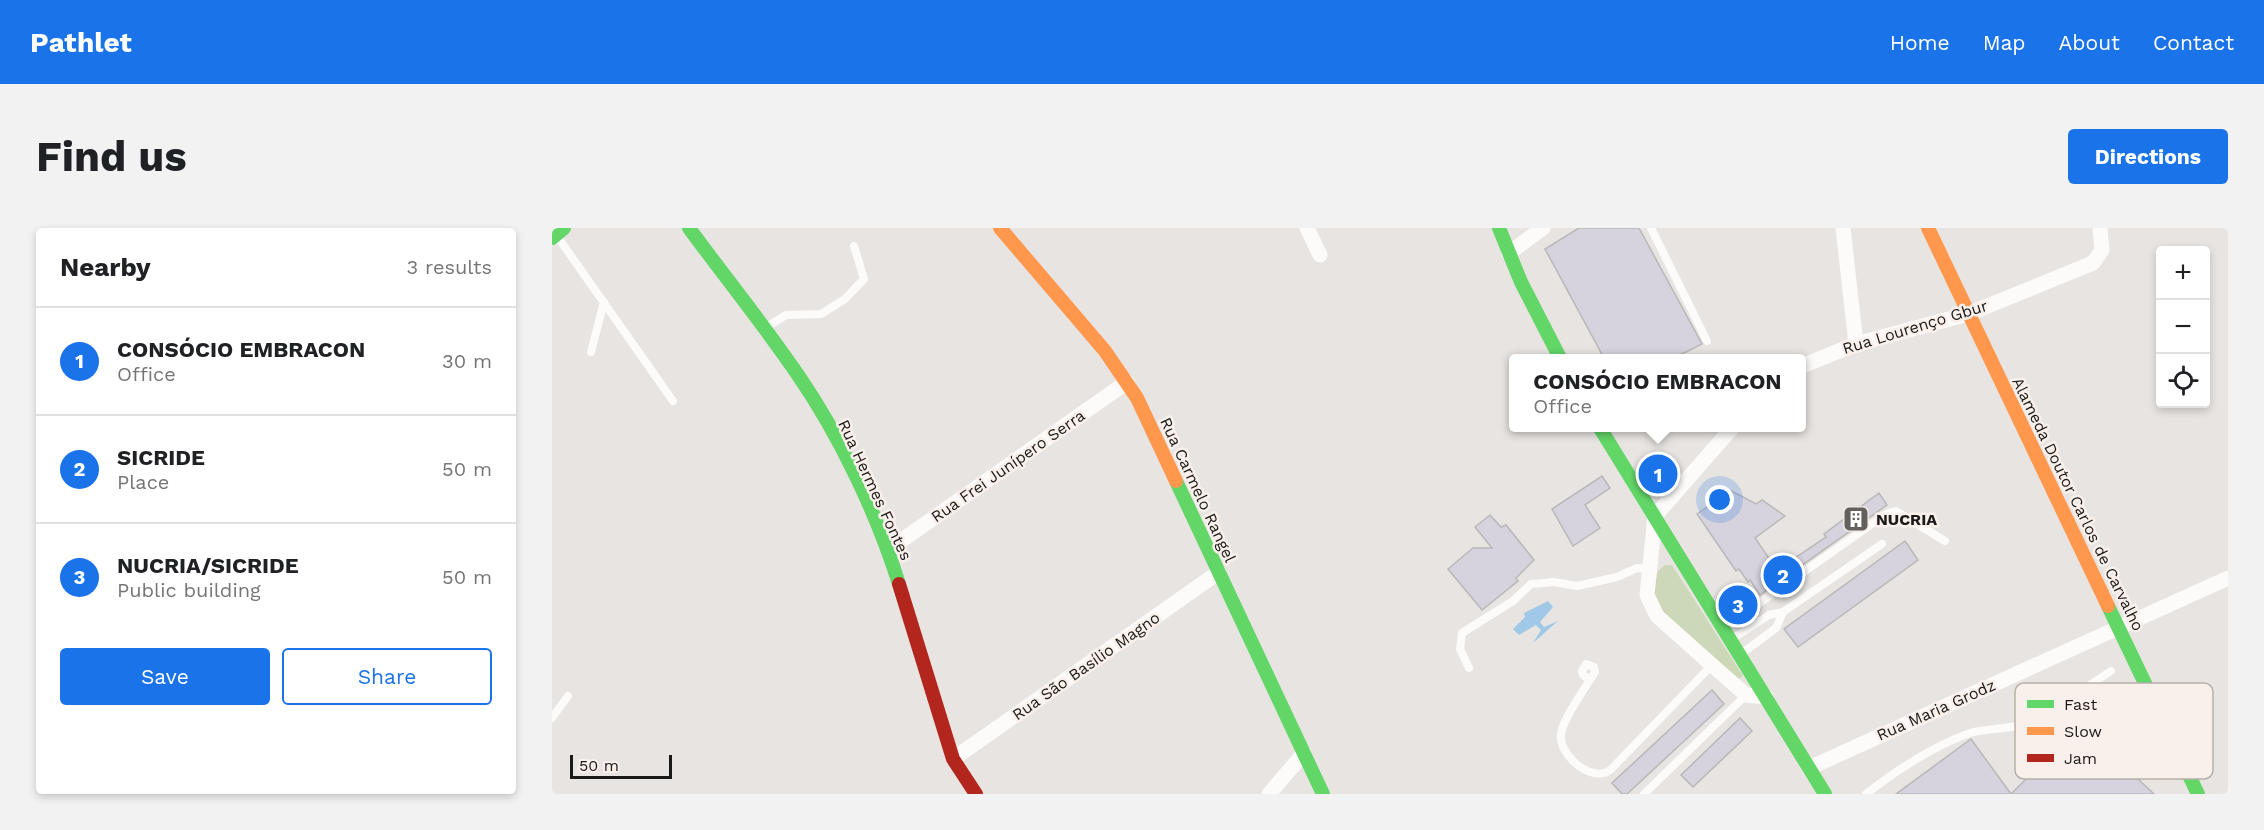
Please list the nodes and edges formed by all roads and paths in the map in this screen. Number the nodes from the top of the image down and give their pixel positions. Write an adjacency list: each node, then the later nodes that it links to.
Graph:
1 (689, 228): 16 (street, Rua Hermes Fontes)
2 (1000, 228): 22 (street, Rua Carmelo Rangel)
3 (1307, 228): 13 (street)
4 (1499, 228): 12 (street)
5 (1543, 228): 12 (street)
6 (1651, 228): 17 (lane)
7 (1843, 228): 18 (street)
8 (1928, 228): 15 (street, Alameda Doutor Carlos de Carvalho)
9 (2100, 228): 15 (street, Rua Lourenço Gbur)
10 (557, 234): 14 (lane)
11 (854, 246): 16 (lane)
12 (1509, 253): 20 (street)
13 (1320, 255)
14 (604, 302): 19 (lane); 23 (lane)
15 (1968, 314): 18 (street, Rua Lourenço Gbur); 34 (street, Alameda Doutor Carlos de Carvalho)
16 (764, 328): 29 (street, Rua Hermes Fontes)
17 (1707, 341)
18 (1856, 344): 21 (street, Rua Lourenço Gbur)
19 (591, 352)
20 (1558, 354)
21 (1806, 364)
22 (1127, 382): 29 (street, Rua Frei Junípero Serra); 31 (street, Rua Carmelo Rangel)
23 (673, 401)
24 (1602, 432): 26 (street)
25 (1728, 432): 26 (street)
26 (1655, 516): 30 (street); 35 (street)
27 (1945, 541): 35 (lane)
28 (1882, 544): 33 (lane)
29 (888, 550): 49 (street, Rua Hermes Fontes)
30 (1649, 569): 37 (street); 38 (lane)
31 (1219, 572): 48 (street, Rua Carmelo Rangel); 49 (street, Rua São Basílio Magno)
32 (2228, 578): 34 (street, Rua Maria Grodz)
33 (1783, 612): 35 (lane); 36 (lane)
34 (2119, 628): 42 (street, Alameda Doutor Carlos de Carvalho); 50 (street, Rua Maria Grodz)
35 (1727, 634): 36 (street)
36 (1740, 655): 45 (street)
37 (1712, 665): 40 (lane); 43 (street)
38 (1469, 668)
39 (2111, 671): 41 (lane)
40 (1590, 680)
41 (2092, 683)
42 (2145, 683)
43 (1746, 694): 45 (street); 55 (lane)
44 (568, 696): 46 (lane)
45 (1766, 697): 50 (street)
46 (552, 717)
47 (2015, 726): 57 (lane)
48 (1304, 753): 53 (street); 54 (street, Rua Carmelo Rangel)
49 (953, 759): 52 (street, Rua Hermes Fontes)
50 (1809, 768): 56 (street)
51 (2191, 779): 58 (street, Alameda Doutor Carlos de Carvalho)
52 (976, 794)
53 (1269, 794)
54 (1323, 794)
55 (1644, 794)
56 (1825, 794)
57 (1866, 794)
58 (2198, 794)

